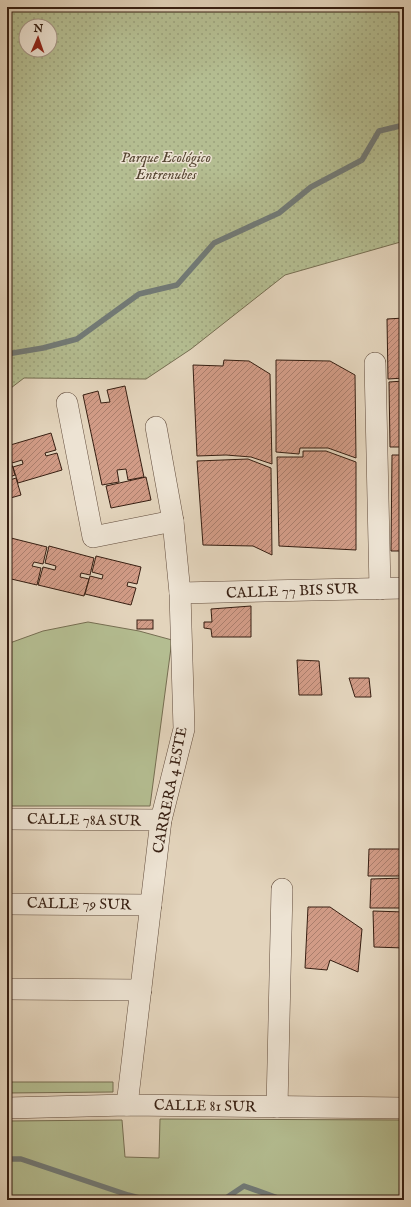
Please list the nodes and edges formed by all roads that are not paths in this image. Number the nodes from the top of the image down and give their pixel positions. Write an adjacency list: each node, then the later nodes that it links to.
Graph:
1 (375, 363): 6 (street)
2 (67, 404): 4 (street)
3 (156, 427): 4 (street, CARRERA 4 ESTE)
4 (173, 521): 7 (street, CARRERA 4 ESTE)
5 (404, 588): 6 (street, CALLE 77 BIS SUR)
6 (380, 589): 7 (street, CALLE 77 BIS SUR)
7 (180, 593): 9 (street, CARRERA 4 ESTE)
8 (7, 819): 9 (street, CALLE 78A SUR)
9 (161, 820): 12 (street, CARRERA 4 ESTE)
10 (282, 889): 16 (street)
11 (7, 904): 12 (street, CALLE 79 SUR)
12 (152, 905): 14 (street, CARRERA 4 ESTE)
13 (7, 989): 14 (street)
14 (141, 990): 15 (street, CARRERA 4 ESTE)
15 (127, 1105): 16 (street, CALLE 81 SUR); 17 (street, CALLE 81 SUR)
16 (278, 1107): 18 (street, CALLE 81 SUR)
17 (7, 1108)
18 (404, 1108)

